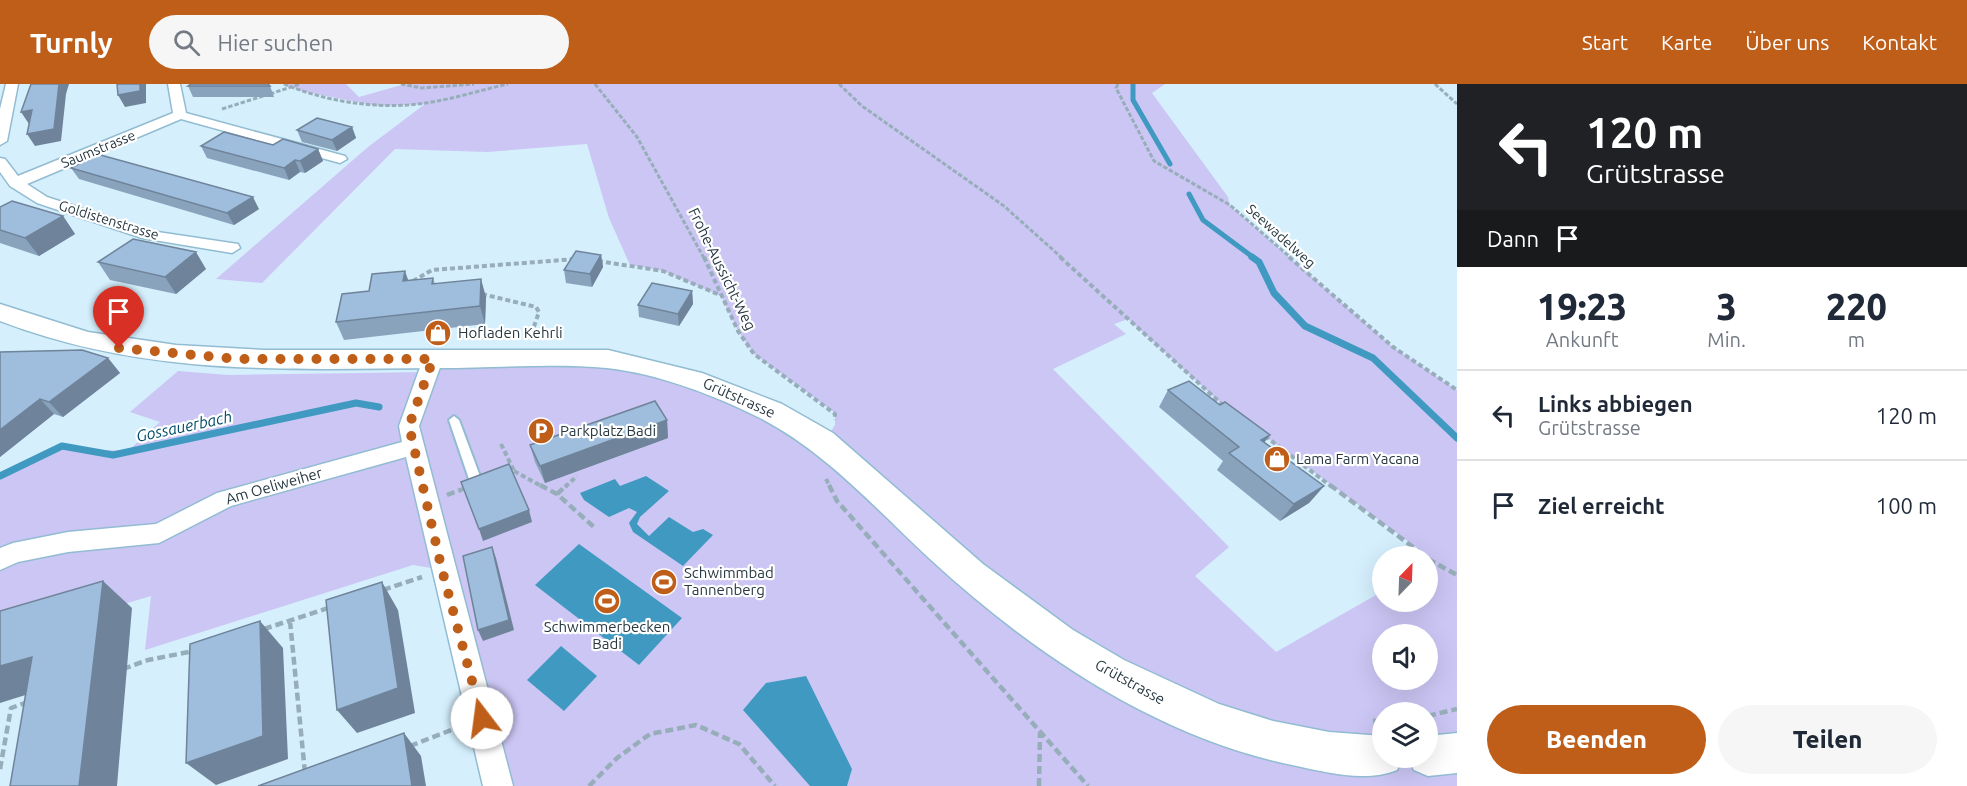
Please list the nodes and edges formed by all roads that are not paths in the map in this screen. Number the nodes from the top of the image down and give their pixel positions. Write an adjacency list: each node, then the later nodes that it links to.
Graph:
1 (12, 84): 4 (street)
2 (174, 84): 3 (street)
3 (186, 117): 5 (street); 7 (street, Saumstrasse)
4 (0, 141)
5 (340, 159)
6 (0, 162): 7 (street, Goldistenstrasse)
7 (15, 183): 8 (street, Goldistenstrasse)
8 (232, 248)
9 (0, 312): 10 (main road, Grütstrasse)
10 (433, 359): 12 (street); 16 (main road, Grütstrasse)
11 (454, 420): 13 (lane)
12 (413, 447): 14 (street, Am Oeliweiher); 18 (street)
13 (475, 479)
14 (0, 560)
15 (1457, 753): 17 (main road)
16 (1372, 755)
17 (1438, 755)
18 (498, 786)

